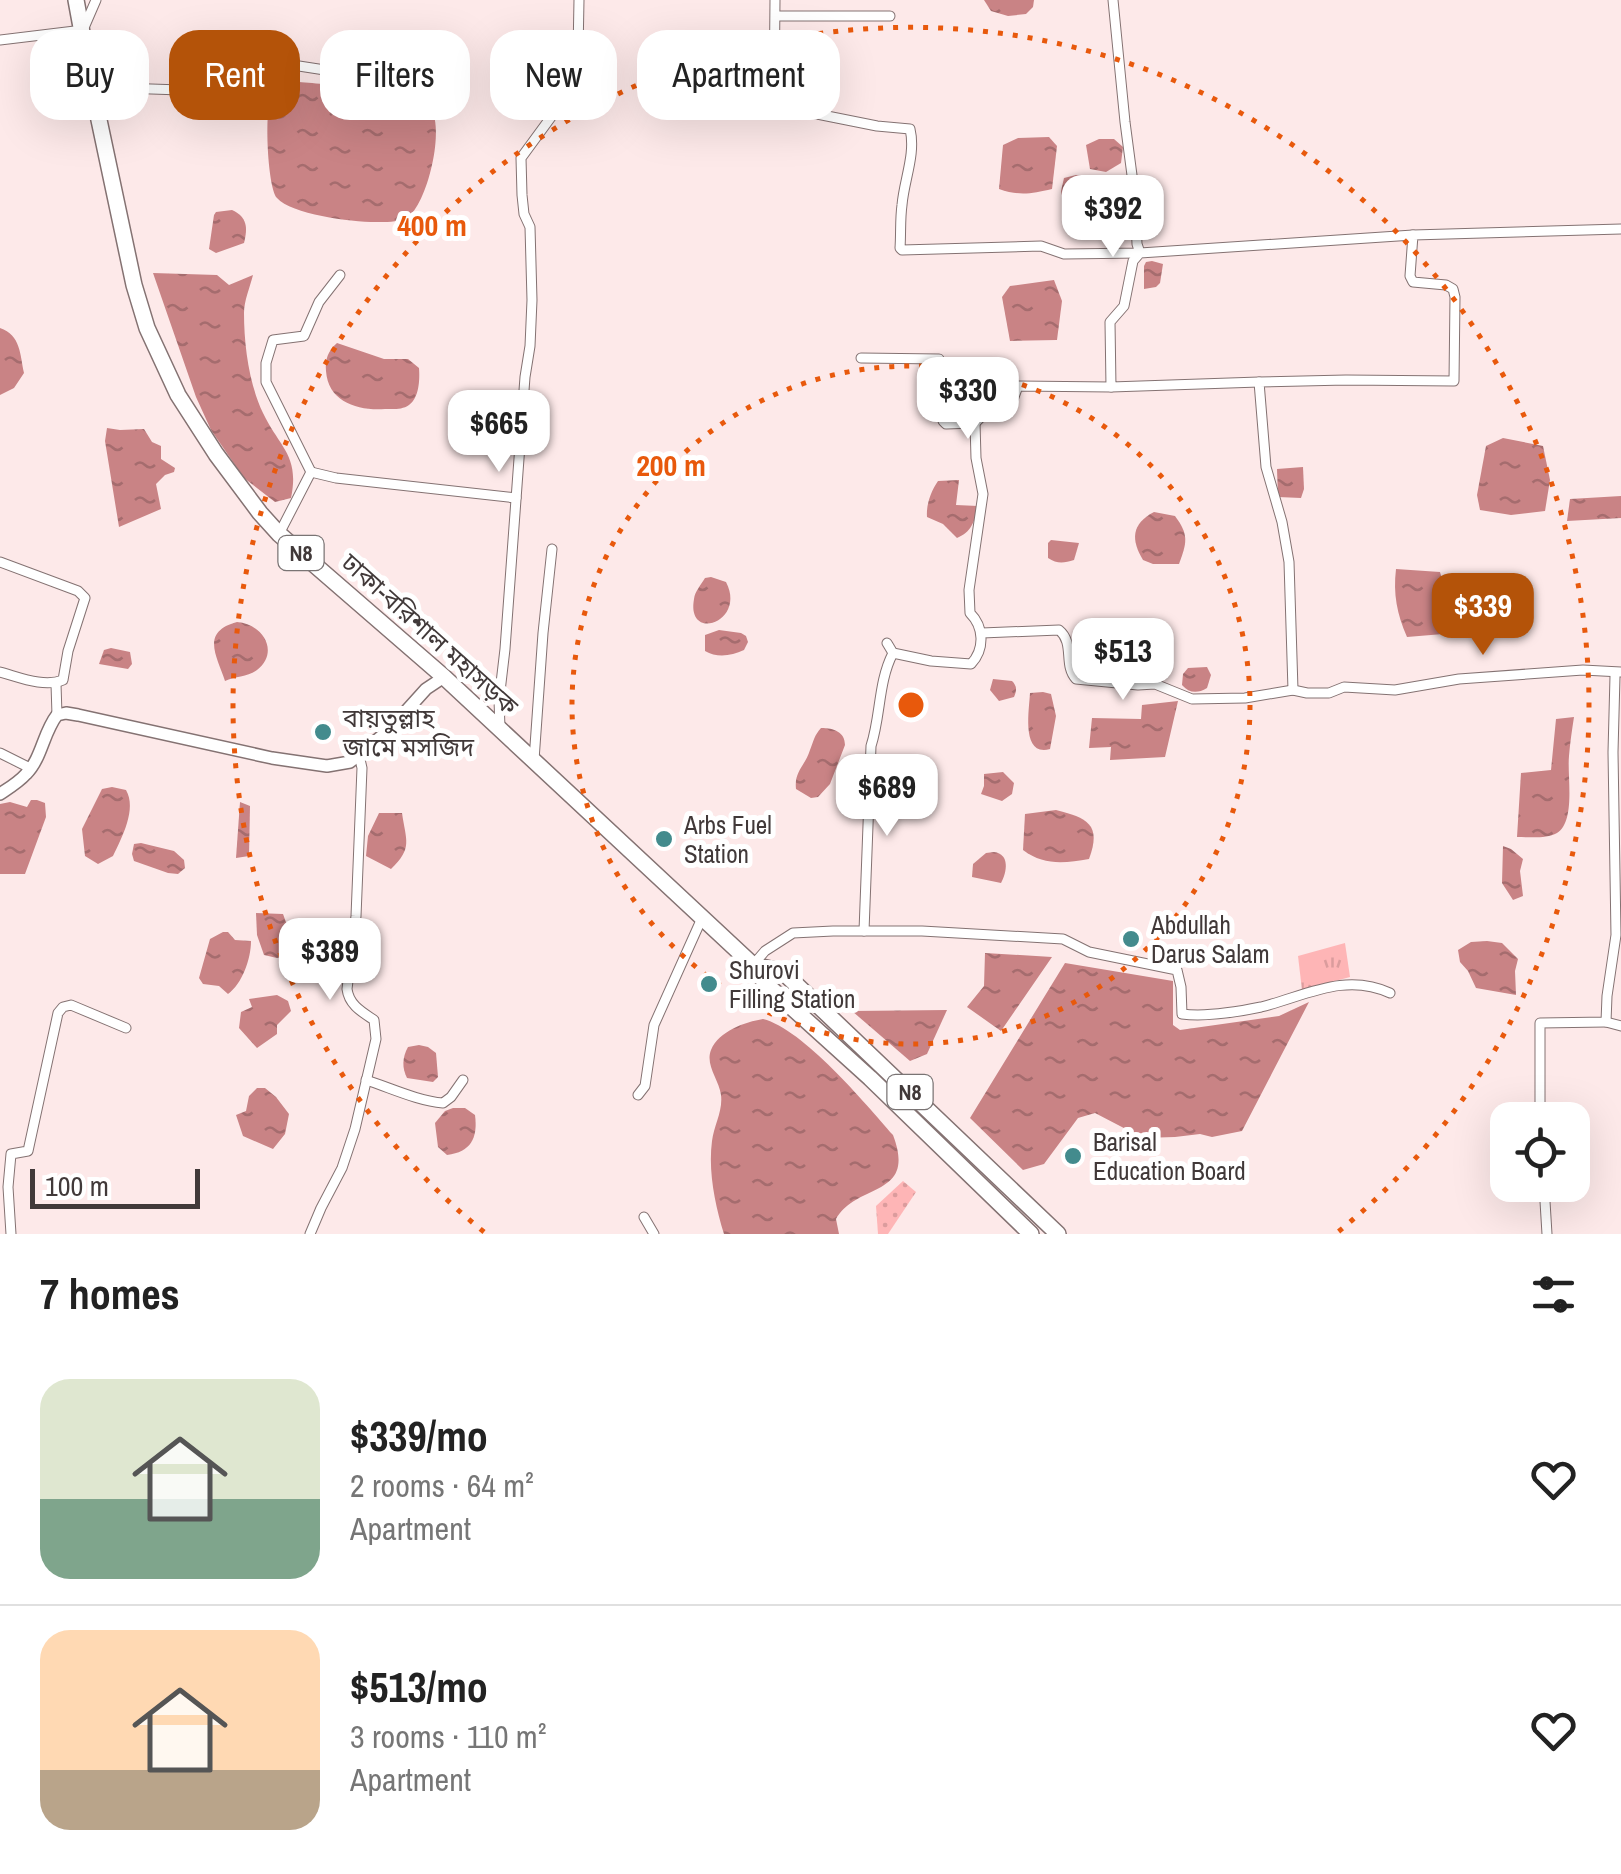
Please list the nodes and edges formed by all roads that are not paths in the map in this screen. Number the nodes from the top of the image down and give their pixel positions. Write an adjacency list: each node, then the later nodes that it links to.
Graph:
1 (76, 0): 8 (highway, ঢাকা-বরিশাল মহাসড়ক / N8)
2 (96, 0): 8 (street)
3 (579, 0): 23 (street)
4 (775, 0): 6 (street)
5 (1113, 0): 16 (street)
6 (776, 16): 7 (street); 16 (street)
7 (890, 16)
8 (82, 30)
9 (30, 36): 10 (street)
10 (0, 40)
11 (320, 69): 12 (street)
12 (149, 89)
13 (99, 120): 24 (highway, ঢাকা-বরিশাল মহাসড়ক / N8)
14 (1621, 229): 15 (street)
15 (1413, 235): 16 (street); 19 (street)
16 (1140, 253): 20 (street)
17 (340, 276): 22 (street)
18 (861, 358): 21 (street)
19 (1259, 382): 20 (street); 32 (street)
20 (1111, 386): 21 (street)
21 (975, 423): 27 (street)
22 (311, 472): 23 (street); 24 (street)
23 (516, 498): 34 (street)
24 (280, 534): 30 (highway, ঢাকা-বরিশাল মহাসড়ক / N8)
25 (552, 549): 37 (street)
26 (0, 562): 31 (street)
27 (982, 634): 32 (street); 41 (street)
28 (0, 672): 31 (street)
29 (1618, 674): 32 (street); 44 (street)
30 (444, 677): 34 (highway, ঢাকা-বরিশাল মহাসড়ক / N8); 36 (street)
31 (56, 684): 33 (street)
32 (1293, 690)
33 (56, 715): 36 (street); 38 (street)
34 (500, 730): 37 (highway, ঢাকা-বরিশাল মহাসড়ক / N8)
35 (0, 753): 38 (street)
36 (360, 755): 47 (street)
37 (534, 763): 40 (highway, ঢাকা-বরিশাল মহাসড়ক / N8)
38 (30, 768): 39 (street)
39 (0, 794)
40 (702, 918): 42 (highway, ঢাকা-বরিশাল মহাসড়ক / N8); 49 (street)
41 (864, 930): 42 (street); 43 (street)
42 (754, 964): 56 (highway, ঢাকা-বরিশাল মহাসড়ক / N8); 57 (highway, ঢাকা-বরিশাল মহাসড়ক / N8)
43 (1390, 993)
44 (1606, 1022): 45 (street); 50 (street)
45 (1621, 1026)
46 (126, 1028): 53 (street)
47 (366, 1080): 48 (street); 54 (street)
48 (463, 1080)
49 (638, 1095)
50 (1540, 1102)
51 (1545, 1202): 58 (street)
52 (644, 1217): 55 (street)
53 (11, 1234)
54 (310, 1234)
55 (654, 1234)
56 (1031, 1234)
57 (1058, 1234)
58 (1547, 1234)

